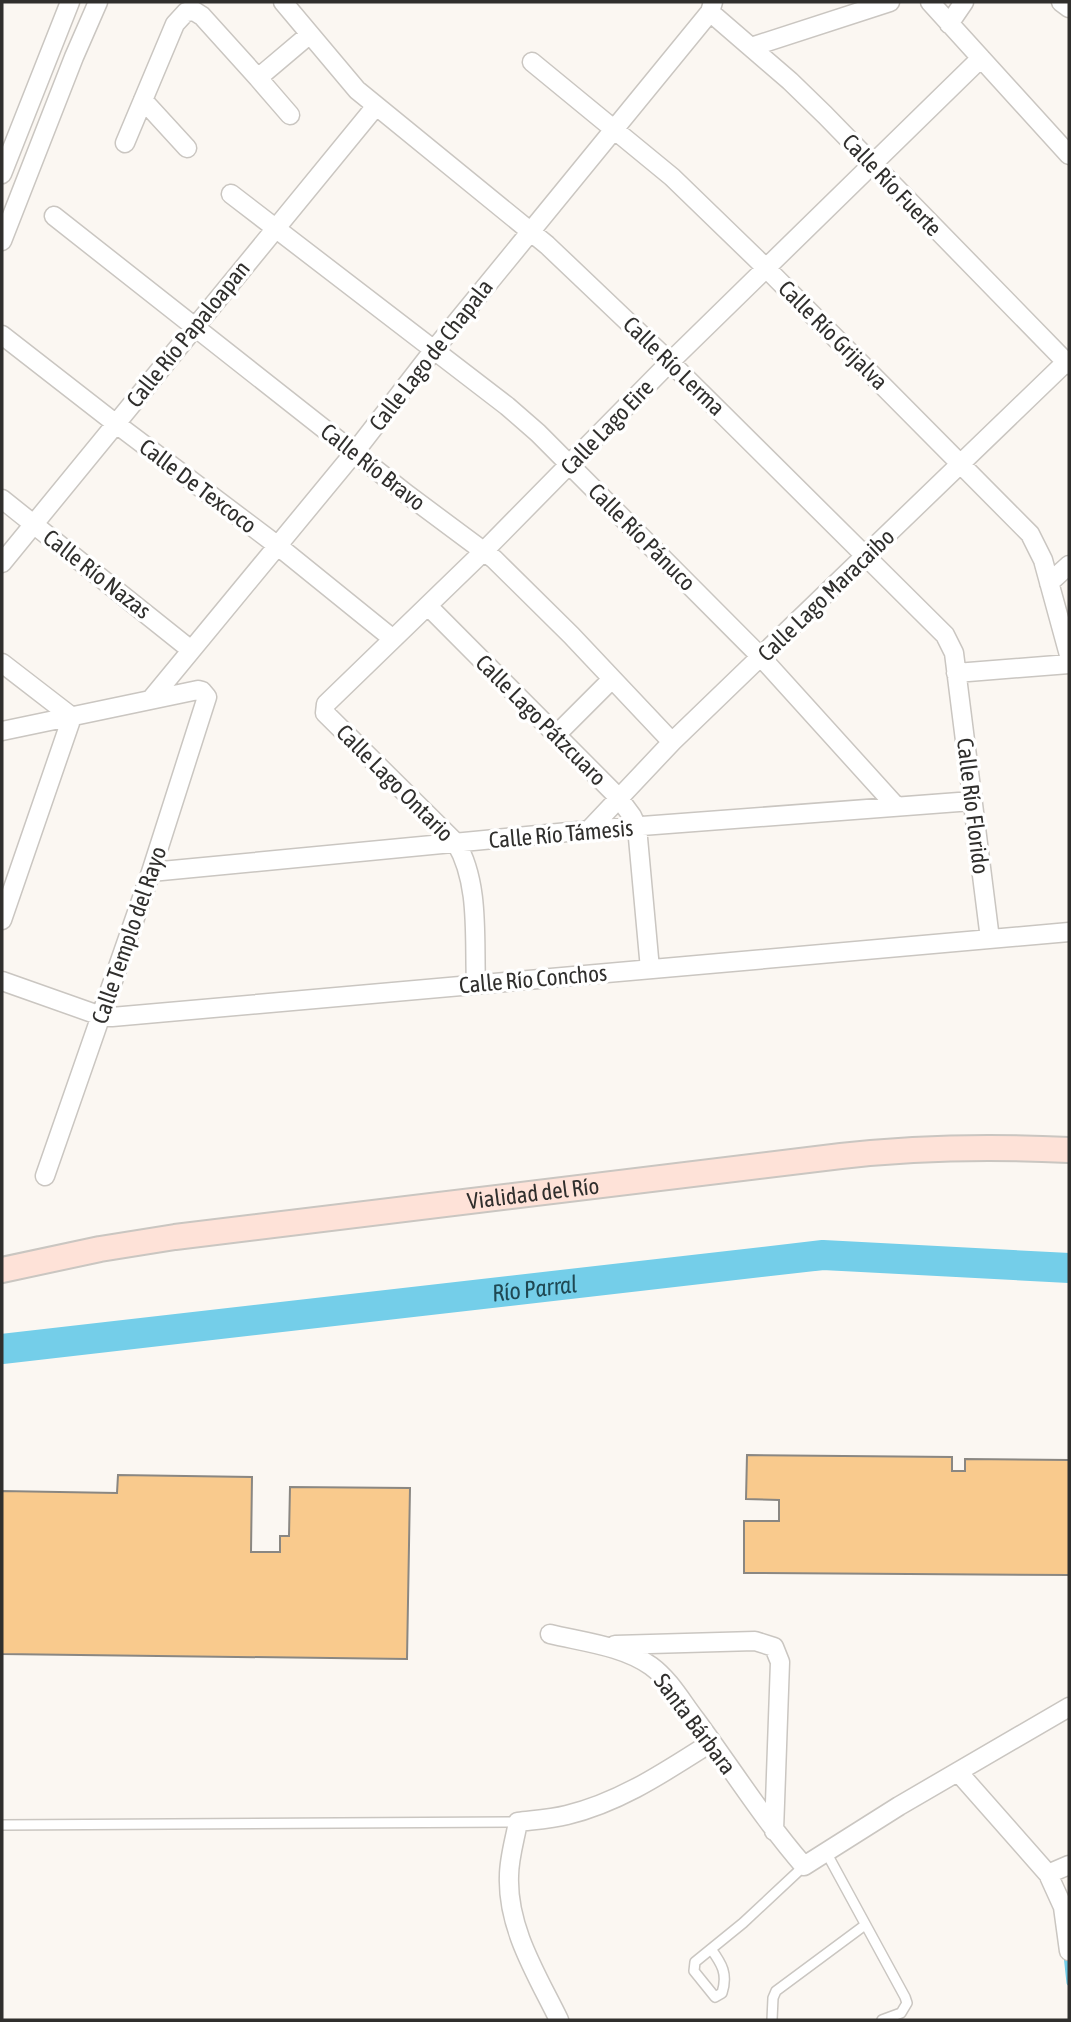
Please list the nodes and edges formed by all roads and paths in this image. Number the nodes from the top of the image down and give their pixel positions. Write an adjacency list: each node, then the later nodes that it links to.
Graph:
1 (70, 2): 24 (street)
2 (98, 2): 29 (street)
3 (283, 2): 11 (street, Calle Río Lerma)
4 (890, 2): 12 (street)
5 (930, 2): 10 (street)
6 (964, 2): 10 (street)
7 (1061, 2): 9 (street)
8 (711, 7): 12 (street, Calle Río Fuerte); 19 (street, Calle Lago de Chapala)
9 (1069, 8)
10 (949, 24): 13 (street)
11 (310, 34): 15 (street); 17 (street, Calle Río Lerma)
12 (751, 47): 23 (street, Calle Río Fuerte)
13 (981, 58): 22 (street); 23 (street, Calle Lago Eire)
14 (532, 62): 19 (street, Calle Río Grijalva)
15 (258, 78): 16 (street); 18 (street)
16 (143, 100): 20 (street); 21 (street)
17 (376, 106): 27 (street, Calle Río Papaloapan); 28 (street, Calle Río Lerma)
18 (290, 115)
19 (614, 129): 28 (street, Calle Lago de Chapala); 30 (street, Calle Río Grijalva)
20 (125, 143)
21 (187, 148)
22 (1069, 155)
23 (873, 166): 30 (street, Calle Lago Eire); 35 (street, Calle Río Fuerte)
24 (2, 174)
25 (230, 194): 27 (street, Calle Río Pánuco)
26 (54, 216): 31 (street, Calle Río Bravo)
27 (275, 229): 31 (street, Calle Río Papaloapan); 33 (street, Calle Río Pánuco)
28 (530, 230): 33 (street, Calle Lago de Chapala); 34 (street, Calle Río Lerma)
29 (2, 241)
30 (766, 269): 34 (street, Calle Lago Eire); 38 (street, Calle Río Grijalva)
31 (194, 326): 36 (street, Calle Río Papaloapan); 37 (street, Calle Río Bravo)
32 (2, 335): 36 (street, Calle De Texcoco)
33 (433, 351): 37 (street, Calle Lago de Chapala); 39 (street, Calle Río Pánuco)
34 (670, 362): 39 (street, Calle Lago Eire); 44 (street, Calle Río Lerma)
35 (1067, 363): 38 (street, Calle Lago Maracaibo)
36 (114, 423): 41 (street, Calle Río Papaloapan); 42 (street, Calle De Texcoco)
37 (354, 453): 42 (street, Calle Lago de Chapala); 43 (street, Calle Río Bravo)
38 (961, 464): 44 (street, Calle Lago Maracaibo); 47 (street, Calle Río Grijalva)
39 (570, 465): 43 (street, Calle Lago Eire); 52 (street, Calle Río Pánuco)
40 (2, 499): 41 (street, Calle Río Nazas)
41 (33, 523): 45 (street, Calle Río Papaloapan); 50 (street, Calle Río Nazas)
42 (278, 546): 49 (street, Calle De Texcoco); 50 (street, Calle Lago de Chapala)
43 (484, 551): 48 (street, Calle Lago Eire); 56 (street, Calle Río Bravo)
44 (866, 555): 52 (street, Calle Lago Maracaibo); 55 (street, Calle Río Lerma)
45 (2, 563)
46 (1069, 565): 47 (street)
47 (1049, 583): 51 (street, Calle Río Grijalva)
48 (428, 606): 49 (street, Calle Lago Eire); 61 (street, Calle Lago Pátzcuaro)
49 (393, 639): 58 (street, Calle Lago Eire)
50 (191, 650): 57 (street, Calle Lago de Chapala)
51 (1069, 654)
52 (761, 657): 62 (street, Calle Lago Maracaibo); 65 (street, Calle Río Pánuco)
53 (2, 663): 59 (street)
54 (1069, 664): 55 (street)
55 (956, 673): 64 (street, Calle Río Florido)
56 (612, 679): 61 (street); 62 (street, Calle Río Bravo)
57 (152, 698): 59 (street); 69 (street, Calle Templo del Rayo)
58 (324, 708): 68 (street, Calle Lago Ontario)
59 (72, 717): 60 (street); 70 (street)
60 (2, 731)
61 (556, 735): 63 (street, Calle Lago Pátzcuaro)
62 (672, 742): 63 (street, Calle Lago Maracaibo)
63 (618, 797): 66 (street, Calle Lago Pátzcuaro); 67 (street, Calle Lago Maracaibo)
64 (972, 801): 65 (street, Calle Río Támesis); 72 (street, Calle Río Florido)
65 (895, 805): 66 (street, Calle Río Támesis)
66 (636, 827): 67 (street, Calle Río Támesis); 73 (street, Calle Lago Pátzcuaro)
67 (589, 830): 68 (street, Calle Río Támesis)
68 (456, 843): 69 (street, Calle Río Támesis); 75 (street, Calle Lago Ontario)
69 (151, 872): 76 (street, Calle Templo del Rayo)
70 (2, 920)
71 (1069, 932): 72 (street, Calle Río Conchos)
72 (990, 939): 73 (street, Calle Río Conchos)
73 (650, 969): 75 (street, Calle Río Conchos)
74 (2, 981): 76 (street, Calle Río Conchos)
75 (476, 985): 76 (street, Calle Río Conchos)
76 (102, 1016): 78 (street, Calle Templo del Rayo)
77 (1069, 1150): 79 (main road, Vialidad del Río)
78 (45, 1176)
79 (2, 1270)
80 (550, 1634): 81 (street, Santa Bárbara)
81 (601, 1646): 83 (street, Santa Bárbara); 87 (street)
82 (1069, 1707): 84 (street)
83 (712, 1742): 85 (street); 87 (street, Santa Bárbara)
84 (959, 1773): 88 (street); 91 (street)
85 (519, 1822): 86 (lane); 95 (street)
86 (2, 1825)
87 (774, 1831): 90 (street, Santa Bárbara)
88 (826, 1852): 90 (street); 92 (lane)
89 (1069, 1865): 91 (street)
90 (804, 1866): 93 (lane)
91 (1048, 1874): 94 (street)
92 (865, 1924): 96 (lane); 97 (lane)
93 (711, 1949): 93 (lane)
94 (1069, 1951)
95 (559, 2020)
96 (772, 2020)
97 (881, 2020)

